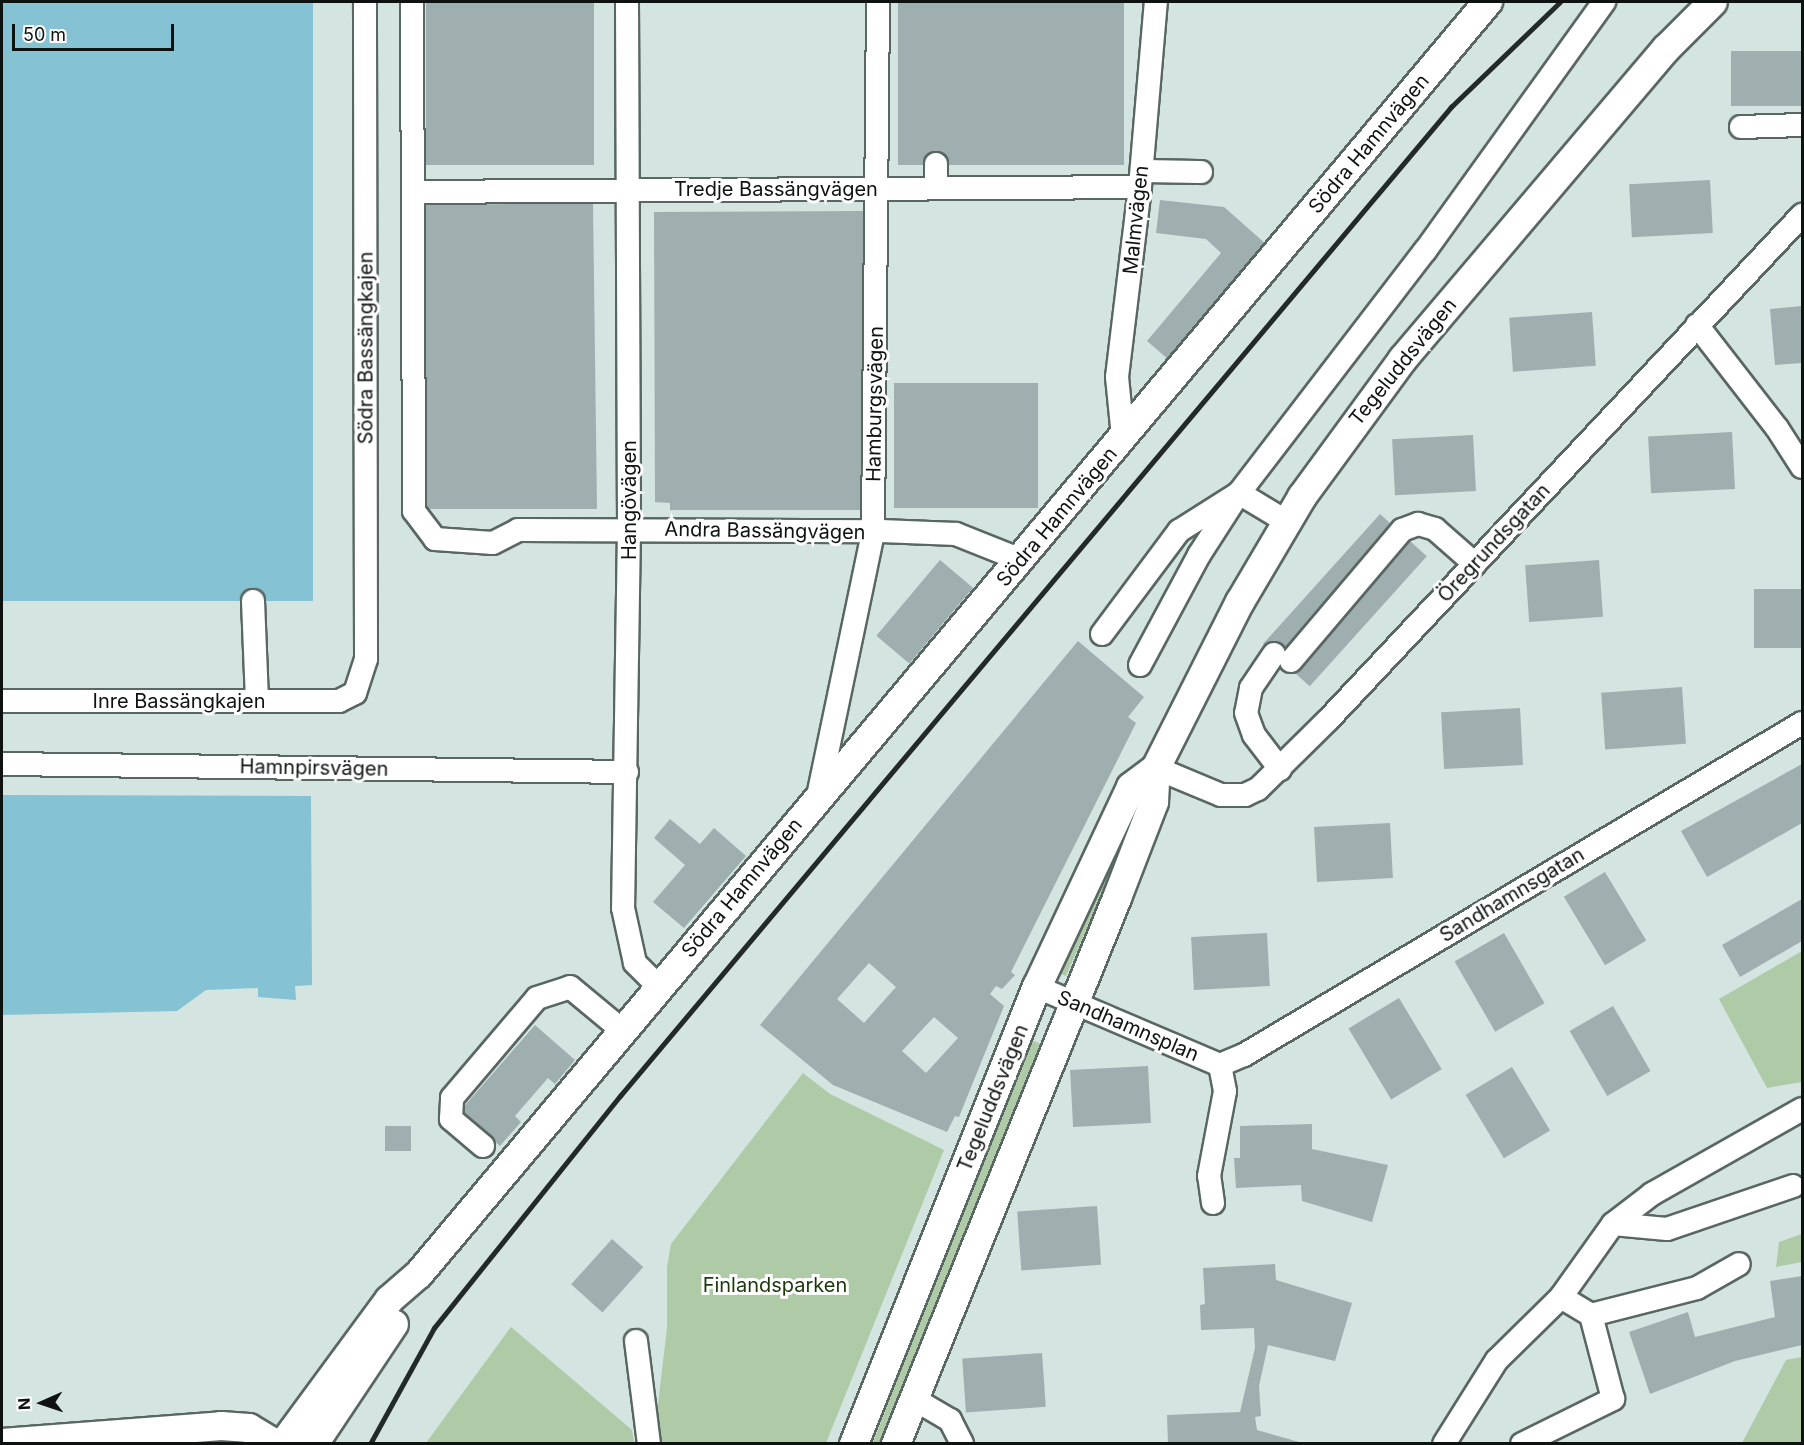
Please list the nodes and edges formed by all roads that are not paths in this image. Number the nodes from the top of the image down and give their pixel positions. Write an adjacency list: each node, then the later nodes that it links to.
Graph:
1 (365, 2): 31 (street, Södra Bassängkajen)
2 (412, 2): 17 (street)
3 (627, 2): 16 (street, Hangövägen)
4 (878, 2): 14 (street, Hamburgsvägen)
5 (1156, 2): 13 (street, Malmvägen)
6 (1485, 2): 20 (main road, Södra Hamnvägen)
7 (1604, 2): 22 (street)
8 (1713, 2): 23 (main road, Tegeluddsvägen)
9 (1803, 125): 10 (street)
10 (1741, 127)
11 (936, 164): 15 (street)
12 (1201, 172): 13 (street, Tredje Bassängvägen)
13 (1141, 179): 15 (street, Tredje Bassängvägen); 20 (street, Malmvägen)
14 (877, 188): 15 (street, Tredje Bassängvägen); 16 (street, Tredje Bassängvägen); 25 (street, Hamburgsvägen)
15 (936, 188)
16 (629, 190): 17 (street, Tredje Bassängvägen); 24 (street, Hangövägen)
17 (413, 192): 24 (street, Andra Bassängvägen)
18 (1803, 215): 19 (street, Öregrundsgatan)
19 (1697, 325): 21 (street); 27 (street, Öregrundsgatan)
20 (1124, 437): 26 (main road, Södra Hamnvägen)
21 (1803, 467)
22 (1239, 493): 23 (street); 29 (street); 30 (street)
23 (1287, 522): 36 (main road, Tegeluddsvägen)
24 (629, 529): 25 (street, Andra Bassängvägen); 38 (street, Hangövägen)
25 (873, 532): 26 (street, Andra Bassängvägen); 39 (street, Hamburgsvägen)
26 (1021, 560): 39 (main road, Södra Hamnvägen)
27 (1474, 564): 37 (street, Öregrundsgatan); 37 (street)
28 (253, 601): 33 (street)
29 (1102, 634)
30 (1140, 665)
31 (355, 693): 33 (street, Inre Bassängkajen)
32 (2, 701): 33 (street, Inre Bassängkajen)
33 (257, 701)
34 (1803, 723): 44 (street, Sandhamnsgatan)
35 (2, 764): 38 (street, Hamnpirsvägen)
36 (1156, 768): 37 (street, Öregrundsgatan); 41 (main road, Tegeluddsvägen); 42 (main road, Tegeluddsvägen)
37 (1280, 769)
38 (627, 772): 40 (street, Hangövägen)
39 (817, 801): 40 (main road, Södra Hamnvägen)
40 (659, 987): 43 (main road, Södra Hamnvägen)
41 (1036, 987): 42 (street, Sandhamnsplan); 63 (main road, Tegeluddsvägen)
42 (1073, 1003): 44 (street, Sandhamnsplan); 55 (main road, Tegeluddsvägen)
43 (623, 1031): 46 (street); 51 (main road, Södra Hamnvägen)
44 (1220, 1065): 48 (street)
45 (1803, 1109): 49 (street)
46 (483, 1146)
47 (1793, 1186): 49 (street)
48 (1213, 1203)
49 (1613, 1224): 52 (street)
50 (1739, 1264): 53 (street)
51 (419, 1274): 60 (main road, Södra Hamnvägen); 61 (main road, Södra Hamnvägen)
52 (1561, 1297): 53 (street); 66 (street)
53 (1591, 1315): 67 (street)
54 (636, 1341): 62 (street)
55 (914, 1399): 64 (main road, Tegeluddsvägen); 65 (street)
56 (195, 1430): 57 (main road); 58 (main road); 59 (main road)
57 (2, 1443)
58 (221, 1443)
59 (276, 1443)
60 (283, 1443)
61 (314, 1443)
62 (649, 1443)
63 (854, 1443)
64 (896, 1443)
65 (962, 1443)
66 (1444, 1443)
67 (1522, 1443)

